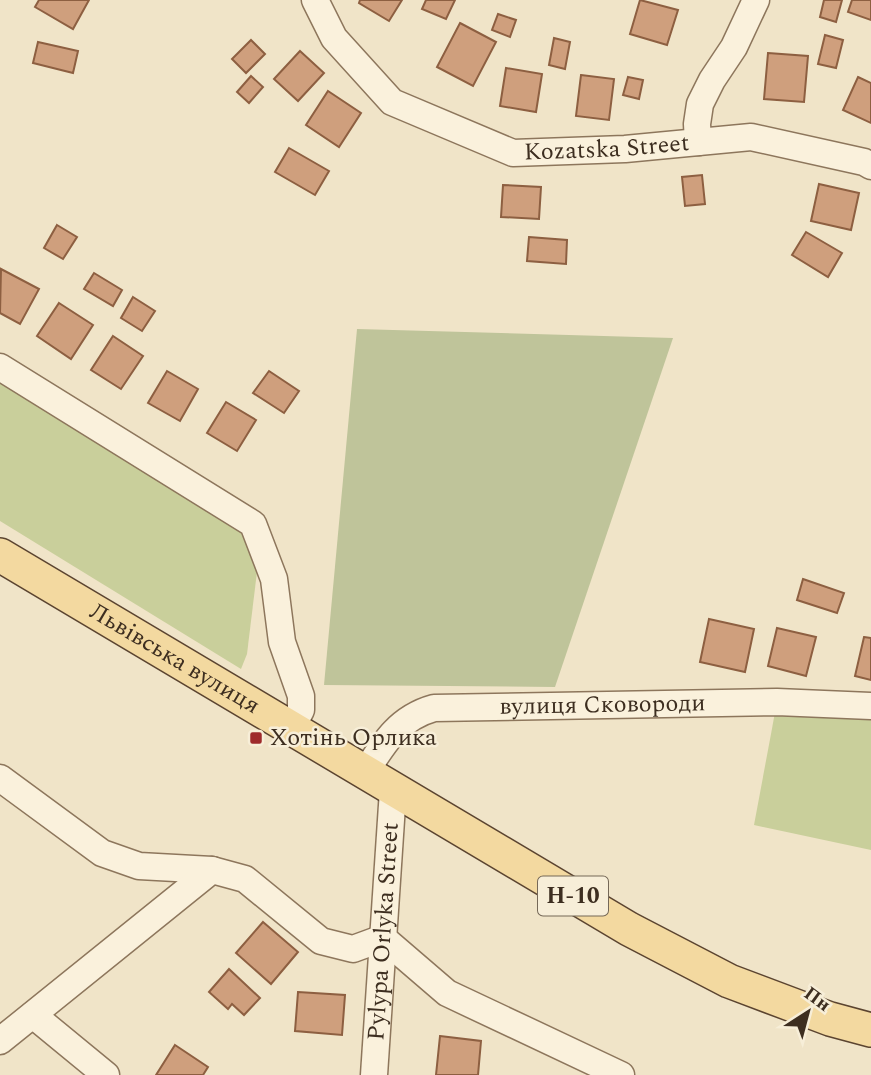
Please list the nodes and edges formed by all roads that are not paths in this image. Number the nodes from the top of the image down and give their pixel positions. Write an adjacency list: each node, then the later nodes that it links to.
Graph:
1 (315, 0): 3 (street, Kozatska Street)
2 (756, 0): 3 (street)
3 (698, 142): 4 (street, Kozatska Street)
4 (871, 166)
5 (0, 367): 8 (street)
6 (0, 555): 8 (main road, Львівська вулиця / Н-10)
7 (871, 706): 9 (street, вулиця Сковороди)
8 (291, 729): 9 (main road, Львівська вулиця / Н-10)
9 (365, 773): 11 (main road, Львівська вулиця / Н-10)
10 (0, 778): 12 (street)
11 (393, 790): 13 (street, Pylypa Orlyka Street); 15 (main road, Львівська вулиця / Н-10)
12 (212, 870): 13 (street); 14 (street)
13 (383, 938): 18 (street, Pylypa Orlyka Street); 19 (street)
14 (33, 1015): 16 (street); 17 (street)
15 (871, 1030)
16 (0, 1041)
17 (106, 1075)
18 (374, 1075)
19 (621, 1075)

